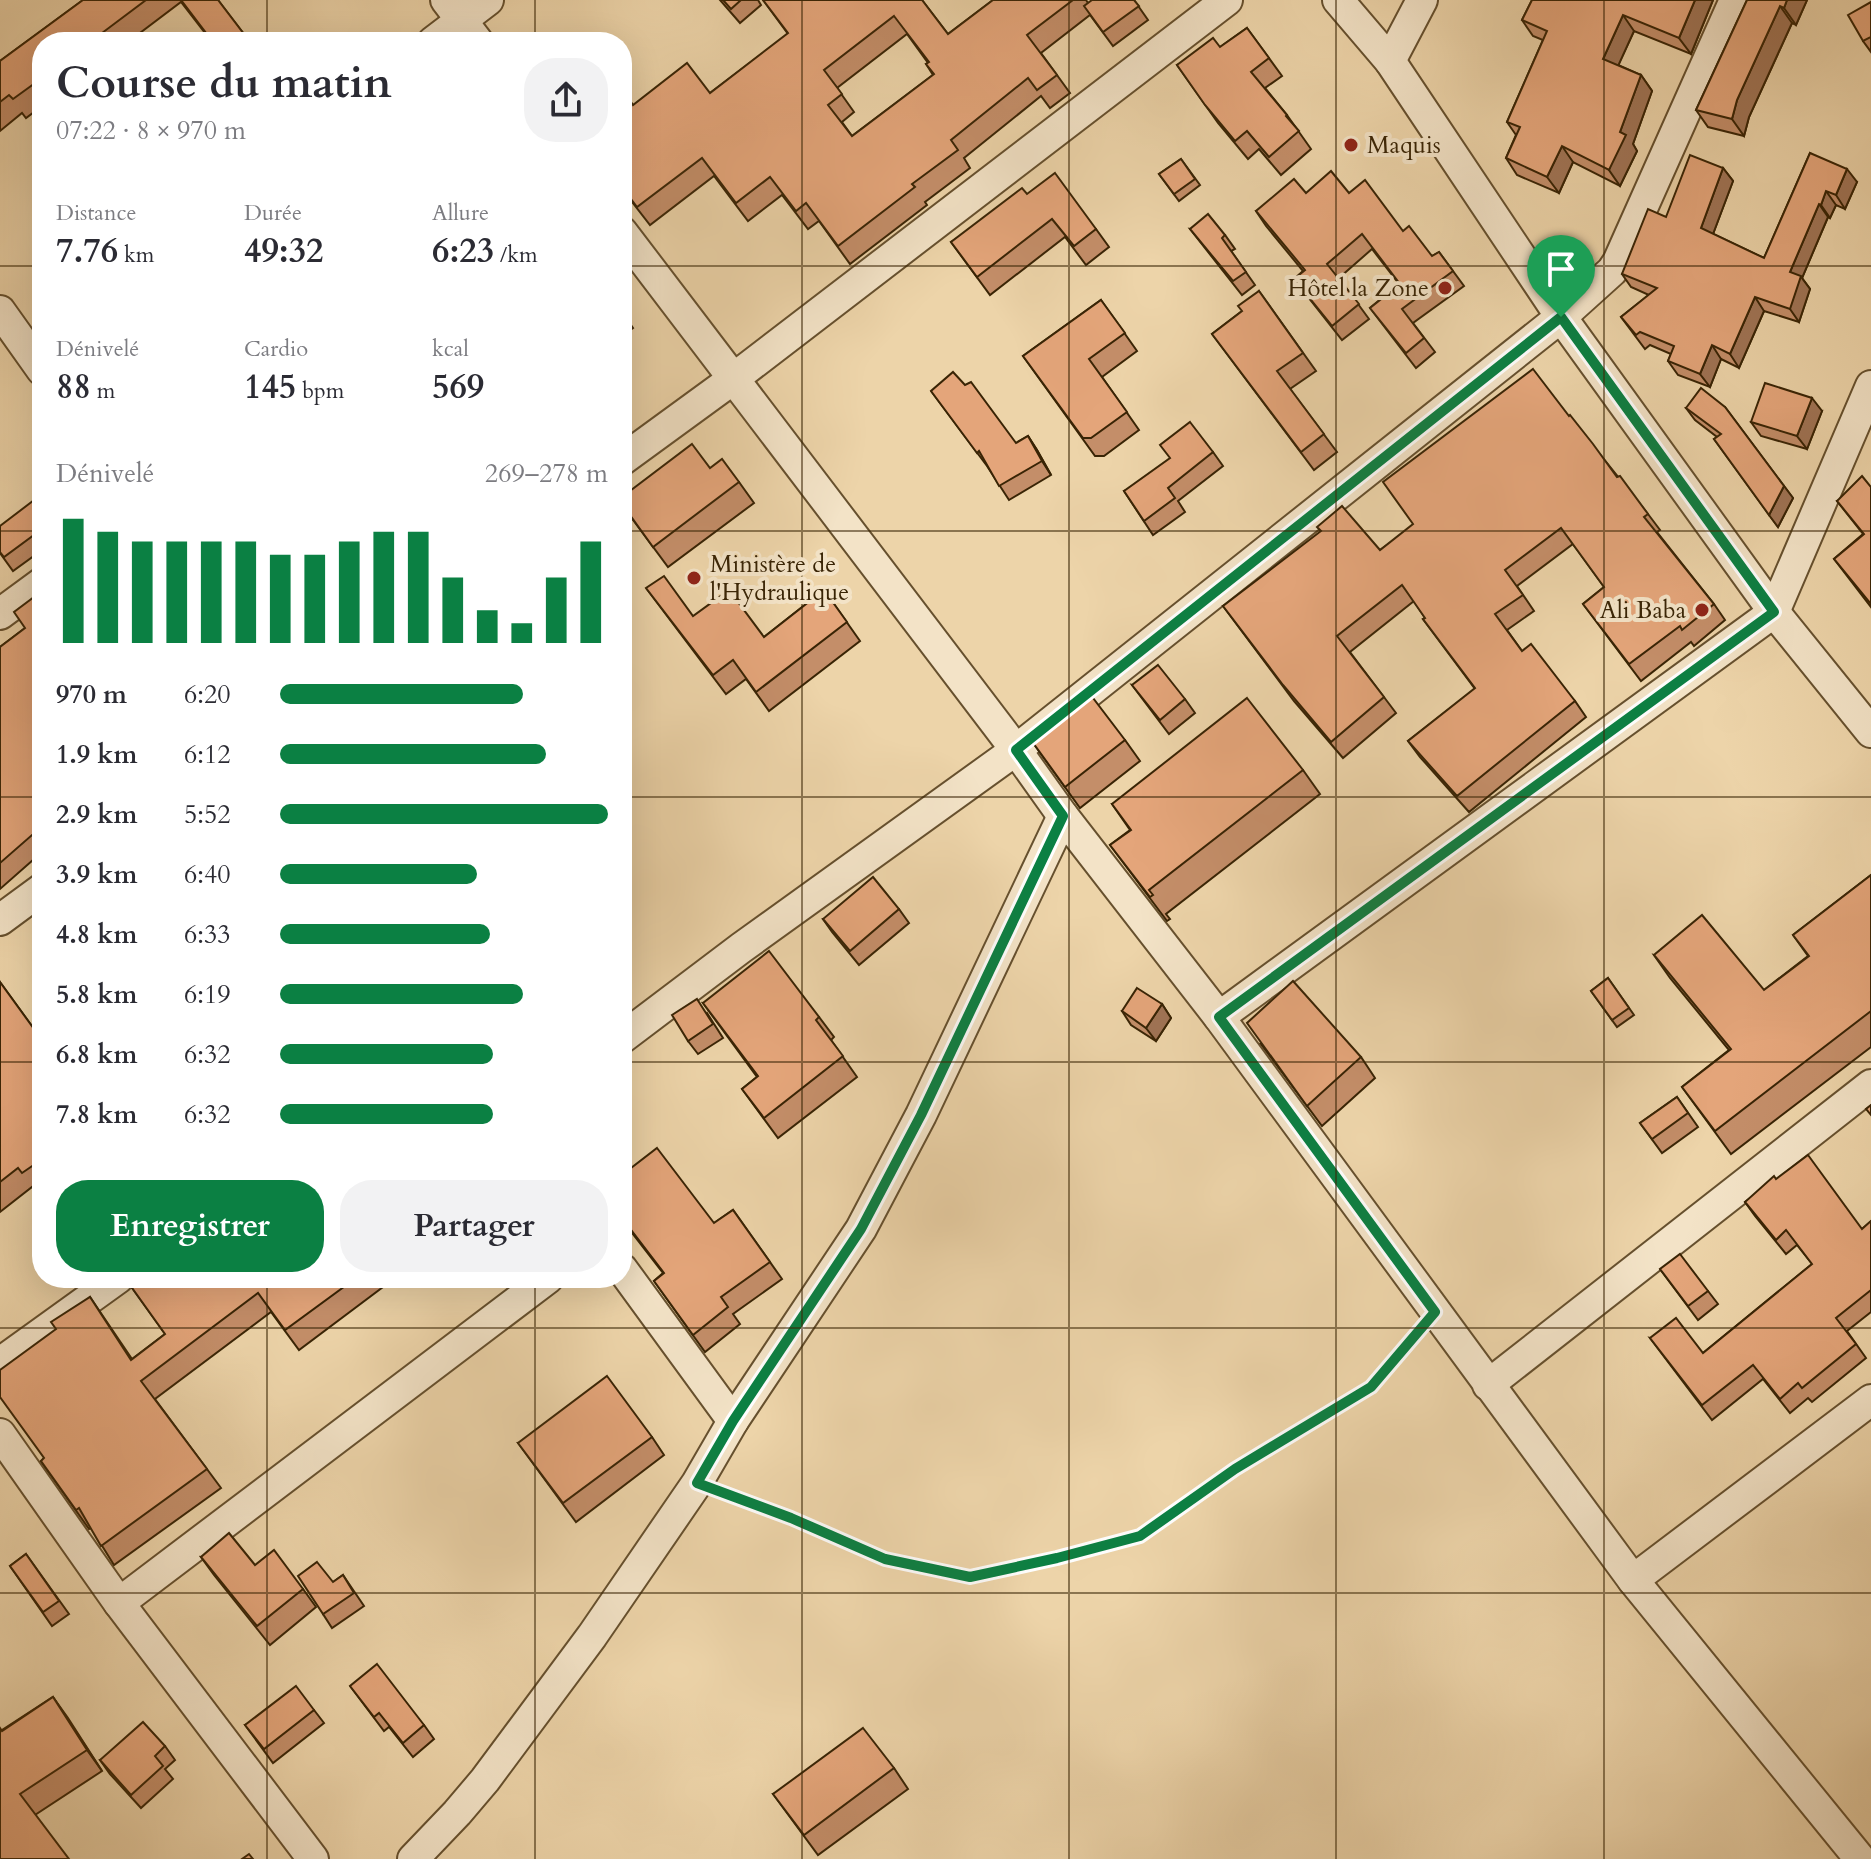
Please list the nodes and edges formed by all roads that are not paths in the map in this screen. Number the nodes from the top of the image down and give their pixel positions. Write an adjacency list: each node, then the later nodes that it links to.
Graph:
1 (488, 0): 6 (street)
2 (1227, 0): 12 (street)
3 (1338, 0): 7 (street)
4 (1422, 0): 7 (street)
5 (1735, 0): 10 (street)
6 (462, 21)
7 (1390, 61): 10 (street)
8 (632, 245): 12 (street)
9 (0, 311): 11 (street)
10 (1561, 317): 16 (street); 19 (street)
11 (32, 348)
12 (733, 379): 14 (street); 19 (street)
13 (1871, 386): 16 (street)
14 (632, 453)
15 (32, 590): 17 (street)
16 (1774, 612): 18 (street); 23 (street)
17 (0, 614)
18 (1871, 732)
19 (1016, 750): 20 (street); 24 (street)
20 (1063, 816): 23 (street); 32 (street)
21 (32, 896): 22 (street)
22 (0, 920)
23 (1219, 1017): 30 (street)
24 (632, 1030)
25 (1871, 1085): 30 (street)
26 (632, 1283): 32 (street)
27 (104, 1288): 29 (street)
28 (535, 1288): 35 (street)
29 (0, 1363)
30 (1488, 1385): 34 (street)
31 (1871, 1400): 34 (street)
32 (733, 1421): 37 (street)
33 (0, 1434): 35 (street)
34 (1633, 1580): 38 (street)
35 (119, 1603): 36 (street)
36 (313, 1859)
37 (413, 1859)
38 (1860, 1859)

